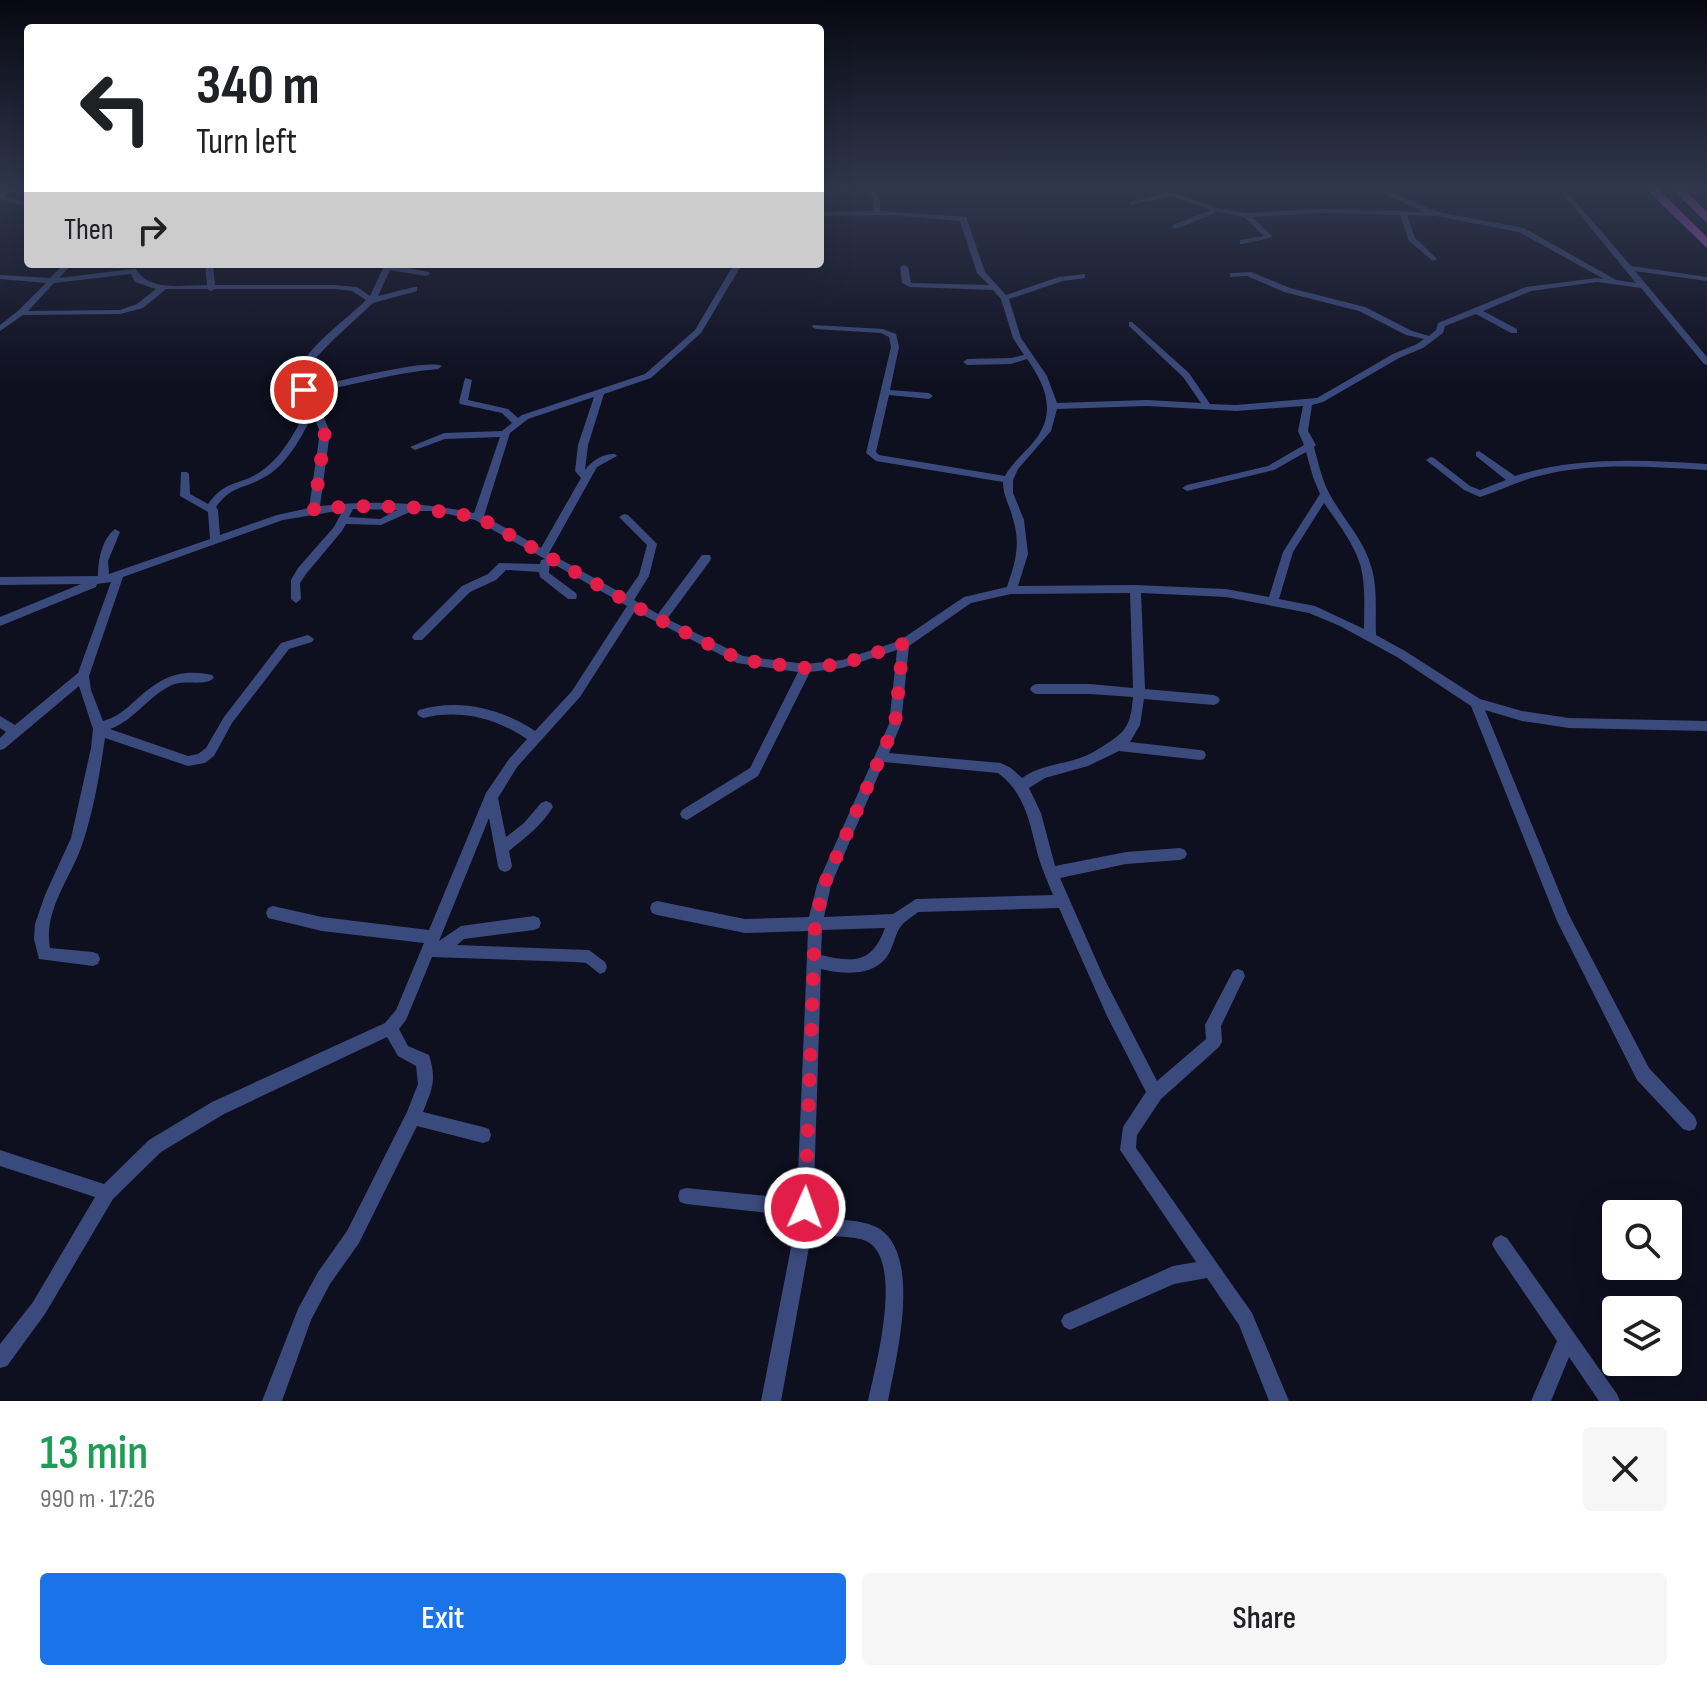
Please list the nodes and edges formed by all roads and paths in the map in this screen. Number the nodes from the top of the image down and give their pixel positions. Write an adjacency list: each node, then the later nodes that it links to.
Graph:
1 (974, 253): 22 (street)
2 (1427, 253): 5 (street)
3 (1564, 253): 18 (street)
4 (1616, 253): 12 (street)
5 (1433, 259)
6 (904, 267): 22 (street)
7 (65, 268): 19 (street)
8 (209, 268): 23 (street)
9 (387, 268): 26 (street)
10 (401, 268): 13 (street)
11 (736, 268): 40 (street)
12 (1628, 268): 17 (street); 20 (street)
13 (426, 274)
14 (1233, 275): 33 (street)
15 (1082, 276): 25 (street)
16 (0, 277): 19 (street)
17 (1707, 279)
18 (1612, 280): 20 (street); 27 (street)
19 (54, 281): 21 (street); 28 (street)
20 (1643, 286): 36 (street)
21 (163, 288): 23 (street); 28 (street)
22 (997, 288): 25 (street)
23 (211, 289): 26 (street)
24 (414, 289): 26 (street)
25 (1005, 298): 34 (street)
26 (371, 300): 39 (street)
27 (1479, 312): 32 (street); 33 (street)
28 (21, 313): 31 (street)
29 (1132, 324): 46 (street)
30 (816, 327): 41 (street)
31 (0, 329)
32 (1514, 331)
33 (1428, 338): 43 (street)
34 (1029, 356): 35 (street); 45 (street)
35 (967, 362)
36 (1707, 362)
37 (438, 366): 39 (street)
38 (468, 380): 47 (street)
39 (304, 390): 44 (street)
40 (600, 392): 47 (street); 56 (street)
41 (885, 392): 42 (street); 57 (street)
42 (929, 396)
43 (1308, 403): 46 (street); 49 (street)
44 (313, 404): 62 (street); 64 (street)
45 (1053, 406): 46 (street); 57 (street)
46 (1208, 407)
47 (516, 422): 48 (street)
48 (505, 434): 50 (street); 65 (street)
49 (1311, 445): 59 (street); 60 (street)
50 (415, 447)
51 (1479, 454): 58 (street)
52 (612, 456): 56 (street)
53 (1431, 460): 58 (street)
54 (1707, 467): 58 (street)
55 (184, 474): 62 (street)
56 (587, 478): 71 (street)
57 (1008, 480): 76 (street)
58 (1513, 480)
59 (1187, 488)
60 (1325, 494): 79 (street); 83 (street)
61 (350, 506): 63 (street); 64 (street); 67 (street)
62 (211, 507): 69 (street)
63 (410, 507): 65 (street); 67 (street)
64 (314, 510): 69 (street)
65 (478, 517): 71 (street)
66 (624, 517): 80 (street)
67 (343, 520): 78 (street)
68 (115, 532): 74 (street)
69 (215, 539): 72 (street)
70 (706, 558): 81 (street)
71 (545, 560): 77 (street); 80 (street); 84 (street)
72 (118, 577): 74 (street); 88 (street)
73 (0, 581): 74 (street)
74 (101, 581): 82 (street)
75 (1135, 589): 76 (street); 79 (street); 91 (street)
76 (1011, 590): 86 (street)
77 (572, 596)
78 (296, 599)
79 (1273, 601): 83 (street)
80 (631, 602): 81 (street); 99 (street)
81 (660, 620): 87 (street)
82 (0, 622)
83 (1370, 636): 93 (street)
84 (418, 637)
85 (308, 639): 97 (street)
86 (903, 644): 87 (street); 103 (street)
87 (806, 668): 107 (street)
88 (83, 676): 97 (street); 98 (street)
89 (208, 678): 97 (street)
90 (1036, 689): 91 (street)
91 (1138, 694): 92 (street); 101 (street)
92 (1214, 700)
93 (1476, 703): 96 (street); 126 (street)
94 (423, 713): 99 (street)
95 (0, 721): 98 (street)
96 (1707, 726)
97 (99, 728): 119 (street)
98 (15, 732): 100 (street)
99 (535, 738): 105 (street)
100 (0, 745)
101 (1115, 745): 102 (street); 104 (street)
102 (1200, 755)
103 (881, 757): 104 (street); 117 (street)
104 (1022, 787): 111 (street)
105 (491, 797): 108 (street); 118 (street)
106 (546, 807): 108 (street)
107 (687, 814)
108 (503, 847): 110 (street)
109 (1180, 854): 111 (street)
110 (505, 866)
111 (1052, 873): 112 (street)
112 (1065, 901): 115 (street); 124 (street)
113 (657, 908): 117 (street)
114 (273, 913): 118 (street)
115 (895, 921): 117 (street); 120 (street)
116 (534, 923): 118 (street)
117 (815, 923): 120 (street)
118 (434, 944): 121 (street); 123 (street)
119 (93, 959)
120 (813, 960): 131 (street)
121 (600, 967)
122 (1238, 976): 124 (street)
123 (390, 1028): 125 (street); 129 (street)
124 (1155, 1093): 133 (street)
125 (413, 1117): 127 (street); 138 (street)
126 (1689, 1123)
127 (483, 1135)
128 (0, 1158): 129 (street)
129 (107, 1193): 136 (street)
130 (686, 1196): 131 (street)
131 (805, 1218): 137 (street); 139 (street)
132 (1501, 1244): 135 (street)
133 (1211, 1269): 134 (street); 140 (street)
134 (1070, 1321)
135 (1567, 1339): 141 (street); 142 (street)
136 (0, 1359)
137 (882, 1397)
138 (272, 1401)
139 (771, 1401)
140 (1279, 1401)
141 (1541, 1401)
142 (1610, 1401)

